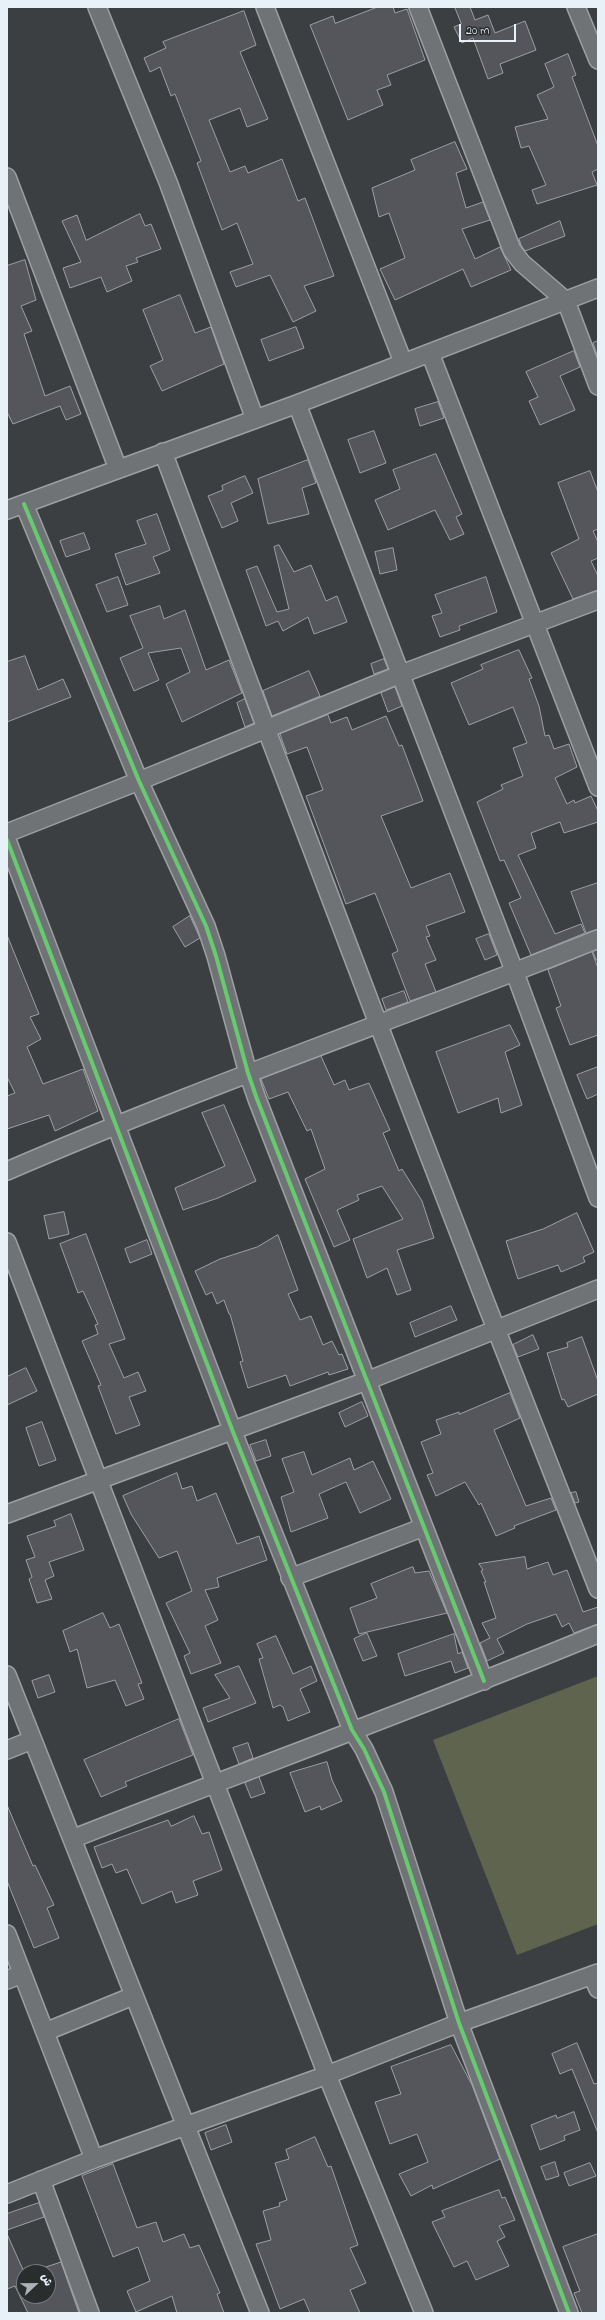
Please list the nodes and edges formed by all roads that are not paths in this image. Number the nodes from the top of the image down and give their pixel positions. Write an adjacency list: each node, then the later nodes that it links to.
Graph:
1 (97, 7): 13 (street)
2 (265, 7): 10 (street)
3 (418, 7): 8 (street)
4 (576, 7): 5 (street)
5 (598, 60)
6 (7, 177): 15 (street)
7 (598, 288): 8 (street)
8 (566, 301): 9 (street); 11 (street)
9 (430, 353): 10 (street); 19 (street)
10 (403, 362): 12 (street)
11 (598, 386)
12 (297, 404): 13 (street); 20 (street)
13 (255, 419): 14 (street)
14 (163, 452): 15 (street); 21 (street)
15 (118, 469): 16 (street)
16 (24, 504): 17 (street); 22 (street)
17 (7, 510)
18 (598, 600): 19 (street)
19 (536, 623): 20 (street); 23 (street)
20 (401, 674): 21 (street); 27 (street)
21 (265, 729): 22 (street); 28 (street)
22 (140, 781): 24 (street); 29 (street)
23 (598, 787)
24 (7, 832)
25 (7, 840): 30 (street)
26 (598, 940): 27 (street)
27 (515, 973): 28 (street); 32 (street)
28 (380, 1025): 29 (street); 35 (street)
29 (248, 1073): 30 (street); 36 (street)
30 (115, 1124): 31 (street); 37 (street)
31 (7, 1171)
32 (598, 1198)
33 (7, 1242): 38 (street)
34 (598, 1289): 35 (street)
35 (495, 1329): 36 (street); 42 (street)
36 (368, 1380): 37 (street); 40 (street)
37 (233, 1432): 38 (street); 41 (street)
38 (99, 1481): 39 (street); 49 (street)
39 (7, 1514)
40 (424, 1527): 41 (street); 45 (street)
41 (290, 1578): 46 (street)
42 (598, 1589)
43 (598, 1634): 45 (street)
44 (7, 1675): 47 (street)
45 (484, 1681): 46 (street)
46 (352, 1730): 49 (street); 55 (street)
47 (32, 1740): 48 (street); 50 (street)
48 (7, 1750)
49 (216, 1782): 50 (street); 57 (street)
50 (72, 1839): 54 (street)
51 (7, 1934): 52 (street)
52 (15, 1977): 56 (street)
53 (596, 1979): 55 (street)
54 (133, 1996): 56 (street); 58 (street)
55 (459, 2023): 57 (street); 65 (street)
56 (45, 2032): 59 (street)
57 (327, 2075): 58 (street); 64 (street)
58 (186, 2125): 59 (street); 63 (street)
59 (94, 2159): 60 (street)
60 (42, 2180): 61 (street); 62 (street)
61 (7, 2194)
62 (90, 2313)
63 (260, 2313)
64 (424, 2313)
65 (569, 2313)

